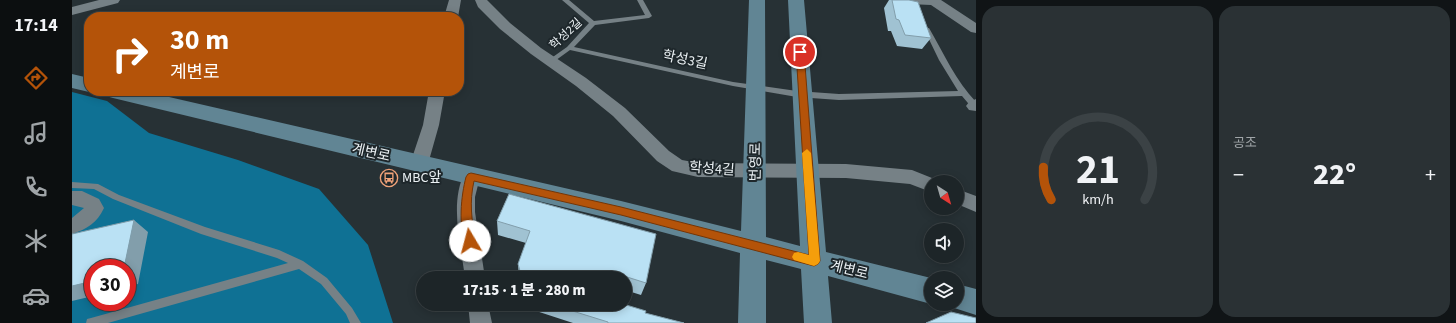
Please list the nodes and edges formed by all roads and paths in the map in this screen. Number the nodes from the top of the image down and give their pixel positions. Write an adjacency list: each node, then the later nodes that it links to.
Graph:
1 (114, 0): 9 (street)
2 (455, 0): 10 (street)
3 (481, 0): 15 (street, 학성4길)
4 (565, 0): 11 (lane)
5 (640, 0): 11 (lane, 학성2길)
6 (757, 0): 30 (main road, 번영로)
7 (796, 0): 31 (main road)
8 (914, 2): 13 (street)
9 (72, 11)
10 (452, 12)
11 (594, 23): 14 (lane, 학성2길)
12 (924, 24): 18 (lane)
13 (976, 29)
14 (569, 48): 15 (lane, 학성2길); 18 (lane, 학성3길)
15 (552, 62): 24 (street, 학성4길)
16 (72, 81): 17 (main road)
17 (84, 84)
18 (965, 93): 21 (lane)
19 (134, 96): 22 (main road, 계변로)
20 (436, 96): 22 (street)
21 (975, 106)
22 (419, 164): 23 (main road, 계변로)
23 (471, 177): 30 (main road, 계변로); 33 (street)
24 (924, 182)
25 (72, 185): 32 (lane)
26 (72, 198): 29 (street)
27 (964, 199): 28 (street)
28 (976, 204)
29 (72, 226)
30 (754, 246): 31 (main road, 계변로); 41 (main road, 번영로)
31 (814, 261): 34 (main road, 계변로); 42 (main road)
32 (300, 264): 38 (lane); 39 (lane)
33 (474, 271)
34 (924, 289)
35 (964, 299): 36 (main road)
36 (976, 302)
37 (479, 311): 40 (street)
38 (91, 323)
39 (356, 323)
40 (481, 323)
41 (752, 323)
42 (818, 323)

